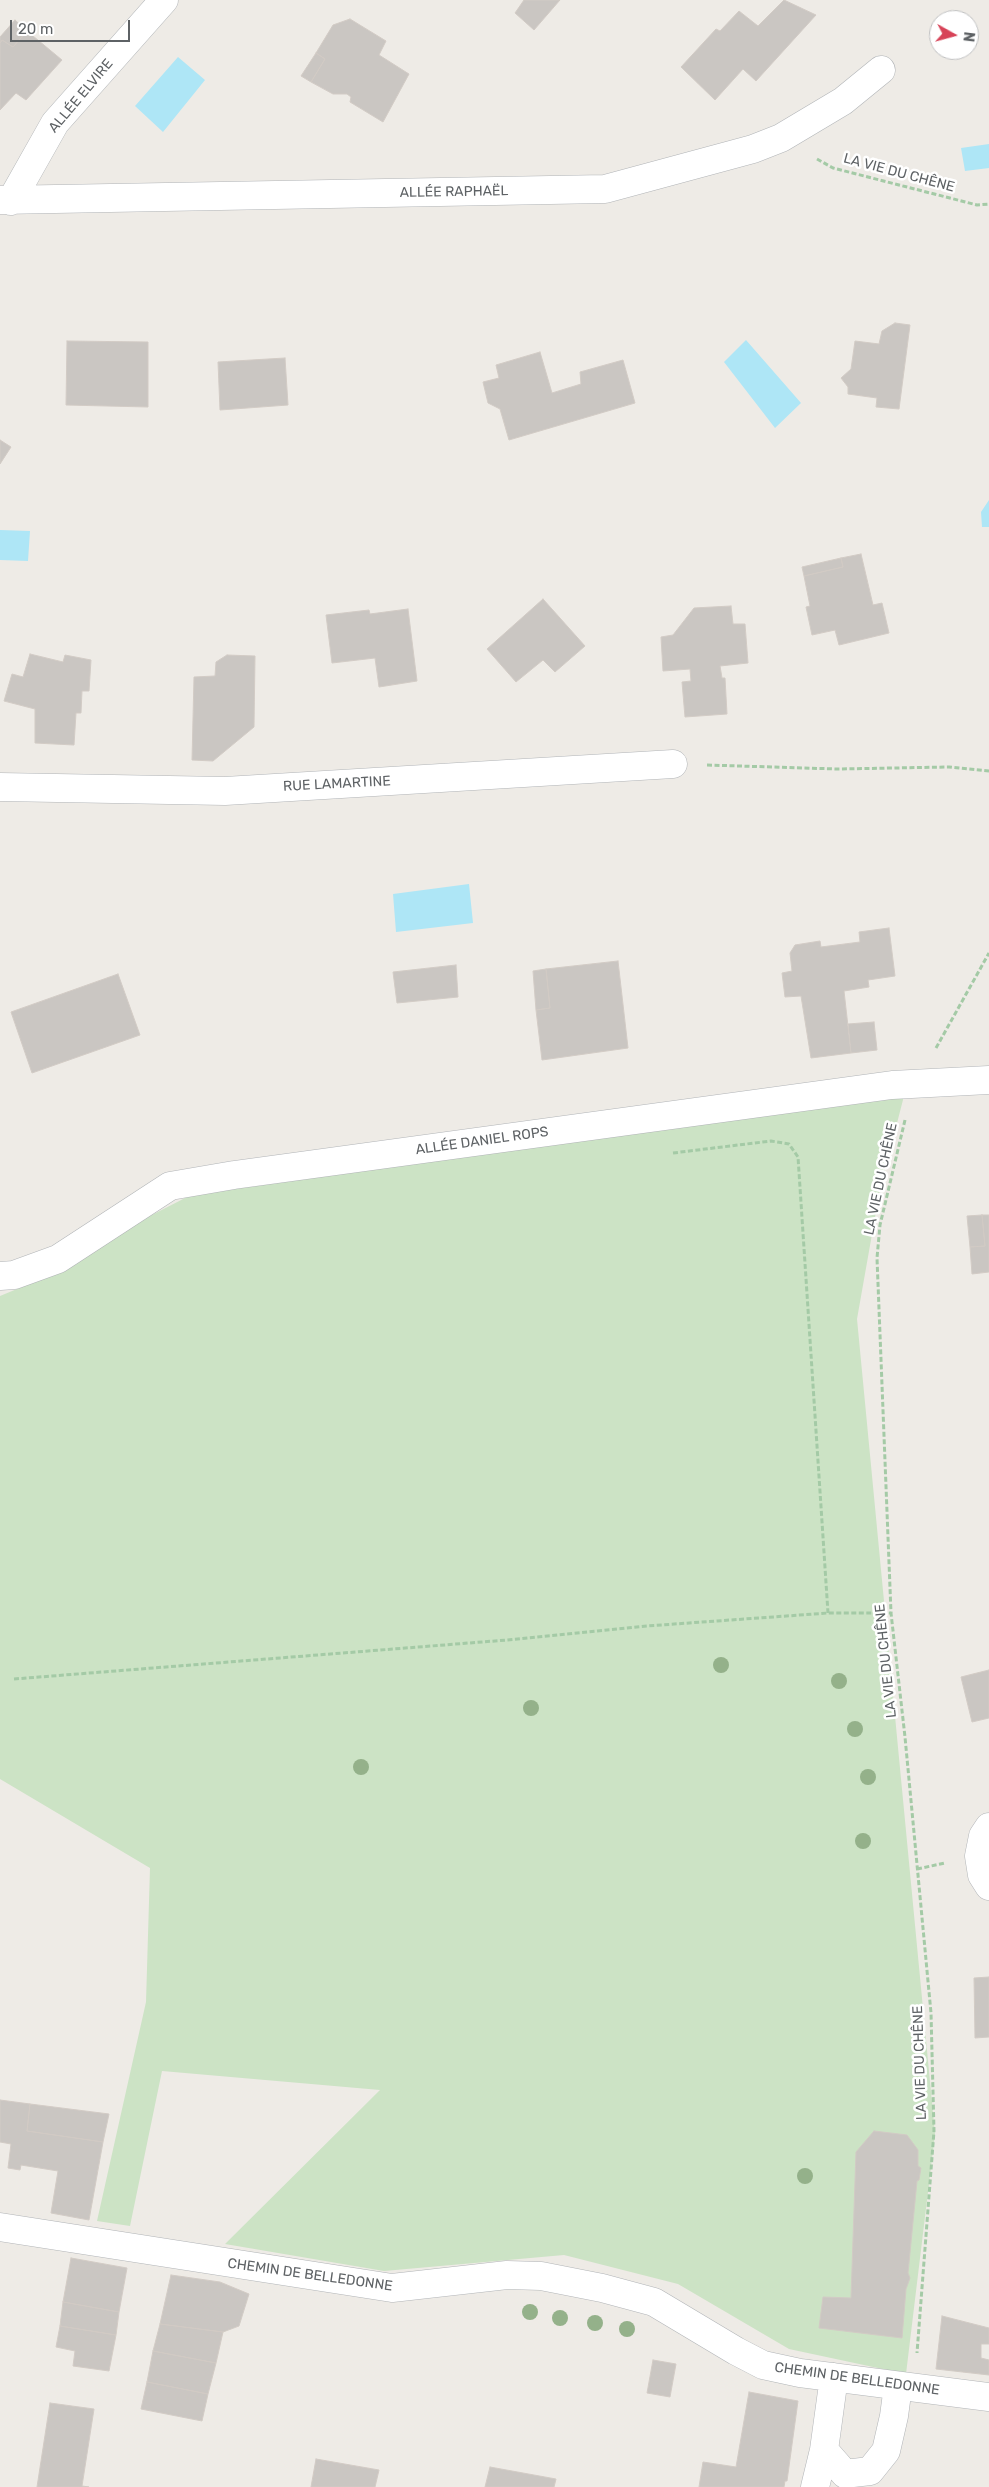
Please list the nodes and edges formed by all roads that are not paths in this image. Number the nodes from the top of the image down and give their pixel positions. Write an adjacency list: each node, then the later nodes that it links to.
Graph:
1 (164, 0): 3 (street, ALLÉE ELVIRE)
2 (881, 70): 3 (street, ALLÉE RAPHAËL)
3 (5, 201)
4 (673, 764): 5 (street, RUE LAMARTINE)
5 (0, 787)
6 (989, 1080): 7 (street, ALLÉE DANIEL ROPS)
7 (0, 1276)
8 (989, 1827): 9 (street)
9 (989, 1886)
10 (0, 2227): 11 (street, CHEMIN DE BELLEDONNE)
11 (834, 2378): 12 (street, CHEMIN DE BELLEDONNE); 14 (street)
12 (906, 2387): 13 (street, CHEMIN DE BELLEDONNE); 14 (street)
13 (989, 2396)
14 (824, 2450): 15 (street)
15 (815, 2487)

